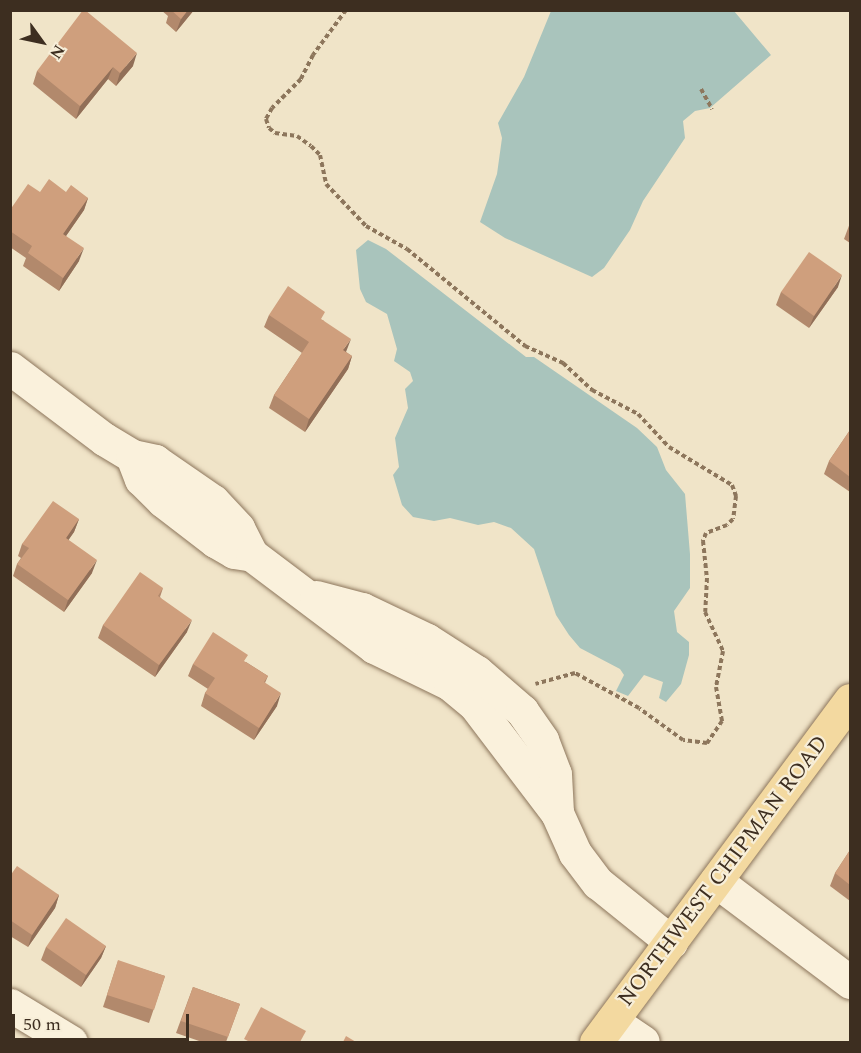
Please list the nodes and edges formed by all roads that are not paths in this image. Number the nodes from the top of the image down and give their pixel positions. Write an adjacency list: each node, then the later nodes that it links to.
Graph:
1 (10, 368): 4 (street)
2 (850, 700): 3 (main road, NORTHWEST CHIPMAN ROAD)
3 (716, 881): 4 (main road, NORTHWEST CHIPMAN ROAD); 5 (street)
4 (671, 942): 7 (main road, NORTHWEST CHIPMAN ROAD)
5 (850, 982)
6 (10, 1005): 8 (street)
7 (604, 1032): 9 (street)
8 (71, 1042)
9 (643, 1042)

